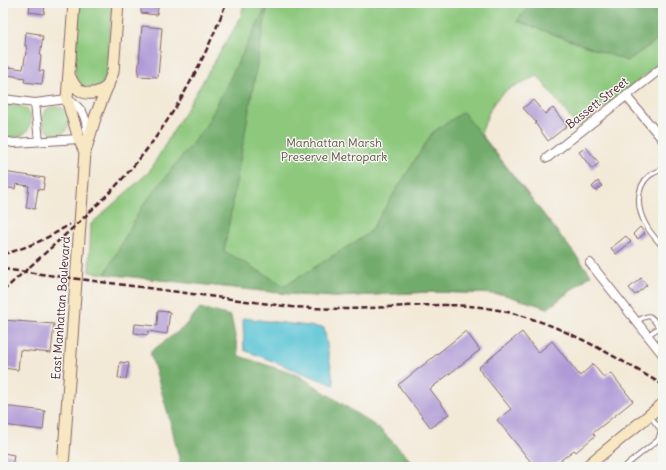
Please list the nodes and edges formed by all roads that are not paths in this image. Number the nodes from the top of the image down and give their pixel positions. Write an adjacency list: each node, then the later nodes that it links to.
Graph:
1 (74, 3): 4 (street, East Manhattan Boulevard)
2 (118, 3): 5 (street, East Manhattan Boulevard)
3 (663, 67): 6 (street, Bassett Street)
4 (69, 75): 5 (street); 8 (street, East Manhattan Boulevard)
5 (108, 86): 13 (street, East Manhattan Boulevard)
6 (626, 96): 10 (street); 14 (street, Bassett Street)
7 (3, 99): 9 (street)
8 (67, 99): 9 (street); 13 (street, East Manhattan Boulevard)
9 (35, 103): 12 (street)
10 (663, 140)
11 (3, 141): 12 (street)
12 (39, 141): 13 (street)
13 (84, 144): 25 (street, East Manhattan Boulevard)
14 (546, 158)
15 (663, 169): 16 (lane)
16 (663, 247)
17 (590, 263): 18 (street)
18 (637, 321): 20 (lane); 21 (street)
19 (663, 325): 20 (lane)
20 (659, 328): 21 (lane)
21 (648, 335): 22 (street)
22 (663, 354)
23 (663, 404): 24 (street)
24 (649, 415): 26 (street); 27 (lane)
25 (63, 467)
26 (586, 467)
27 (624, 467)

